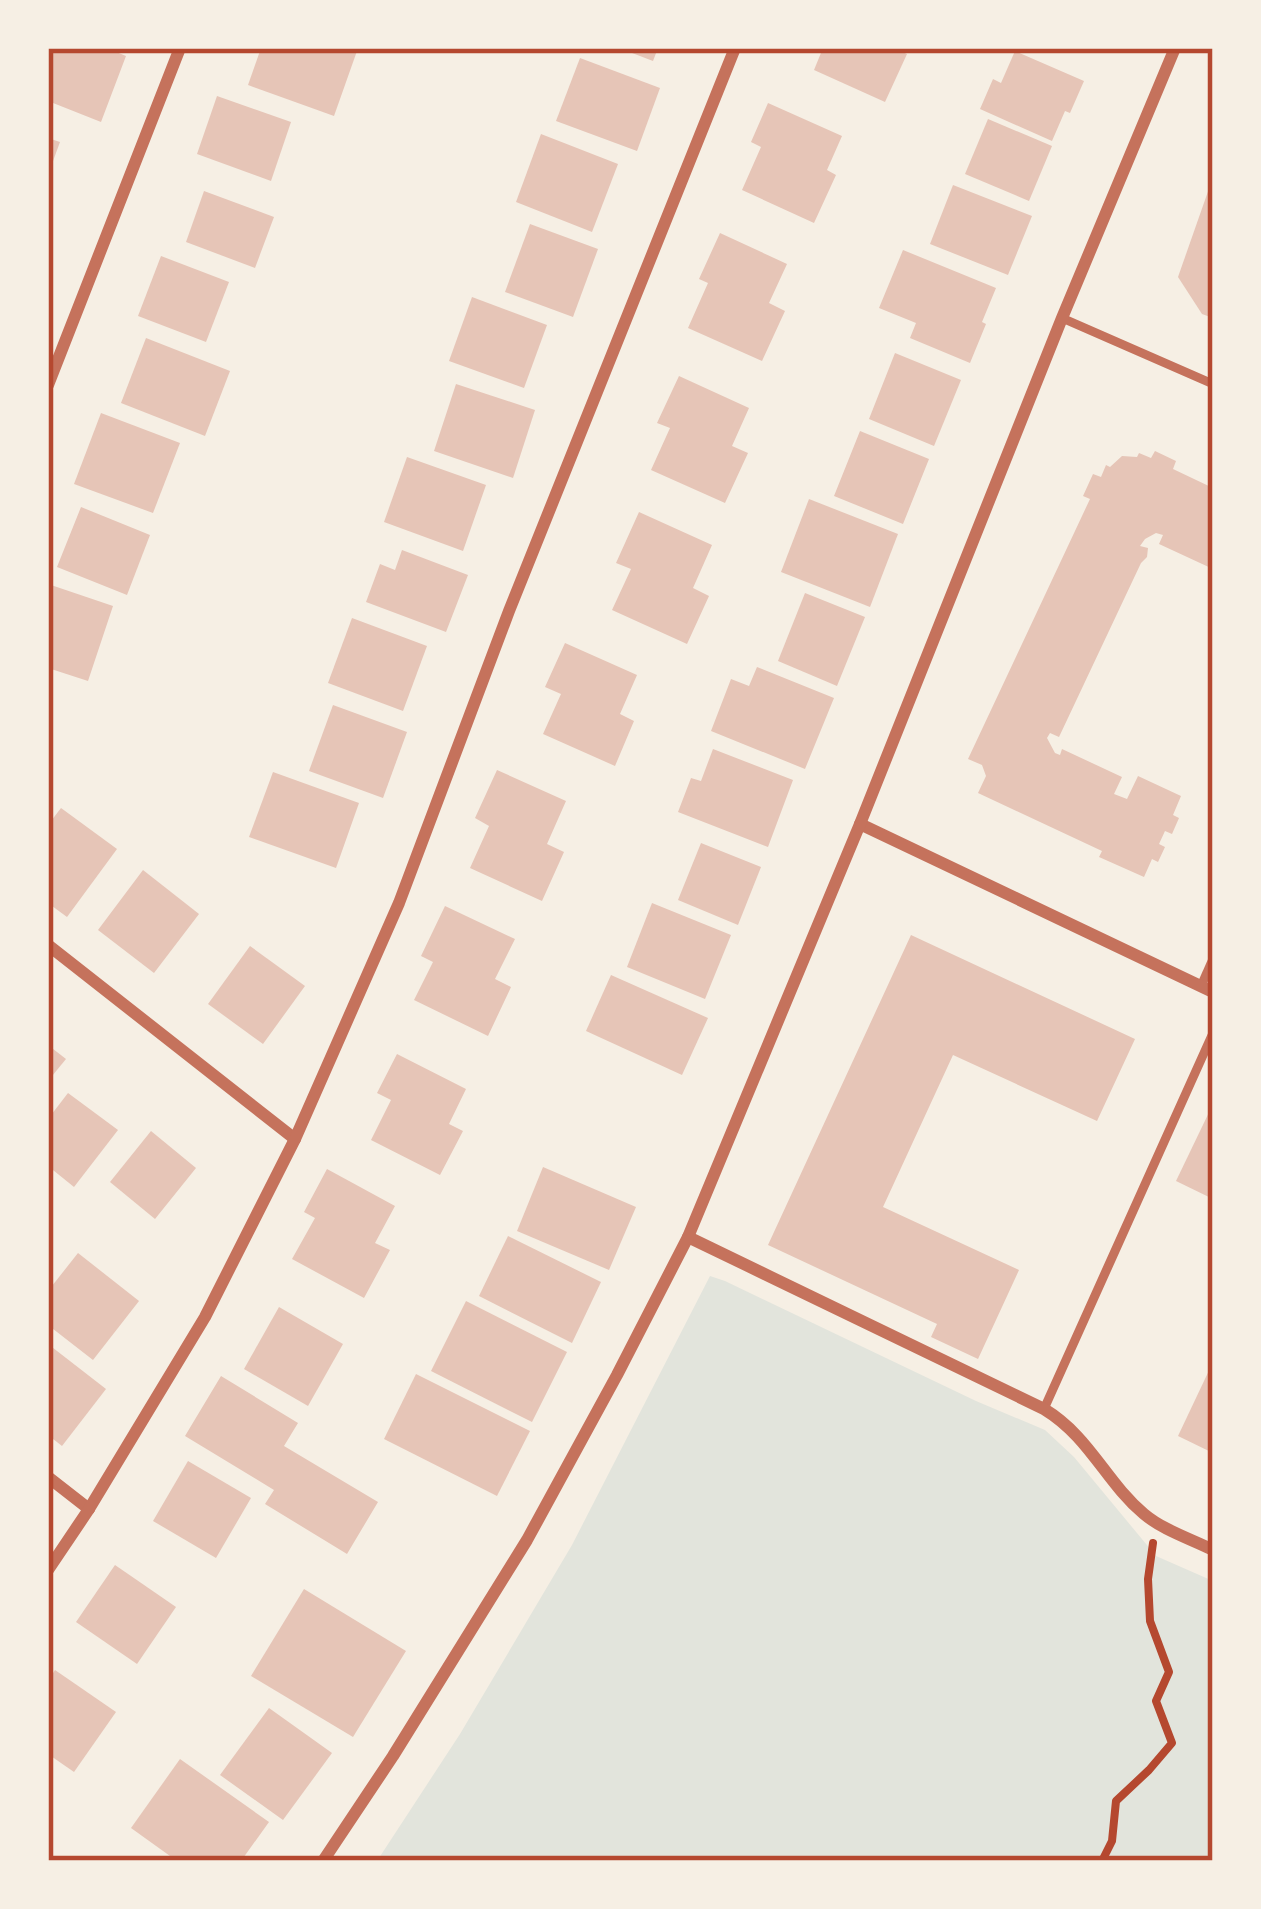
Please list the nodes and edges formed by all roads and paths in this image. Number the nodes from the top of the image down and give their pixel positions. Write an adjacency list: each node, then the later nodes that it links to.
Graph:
1 (180, 48): 6 (street)
2 (735, 48): 12 (street)
3 (1175, 48): 4 (street)
4 (1062, 318): 5 (lane); 7 (street)
5 (1213, 384)
6 (48, 385)
7 (860, 824): 10 (street); 13 (street)
8 (48, 945): 12 (street)
9 (1213, 959): 10 (lane)
10 (1207, 989)
11 (1213, 1033): 14 (lane)
12 (295, 1138): 16 (street)
13 (688, 1237): 14 (street); 20 (street)
14 (1044, 1408): 17 (street)
15 (48, 1477): 16 (street)
16 (89, 1509): 19 (street)
17 (1154, 1522): 18 (street); 21 (path)
18 (1213, 1550)
19 (48, 1570)
20 (323, 1861)
21 (1102, 1861)

